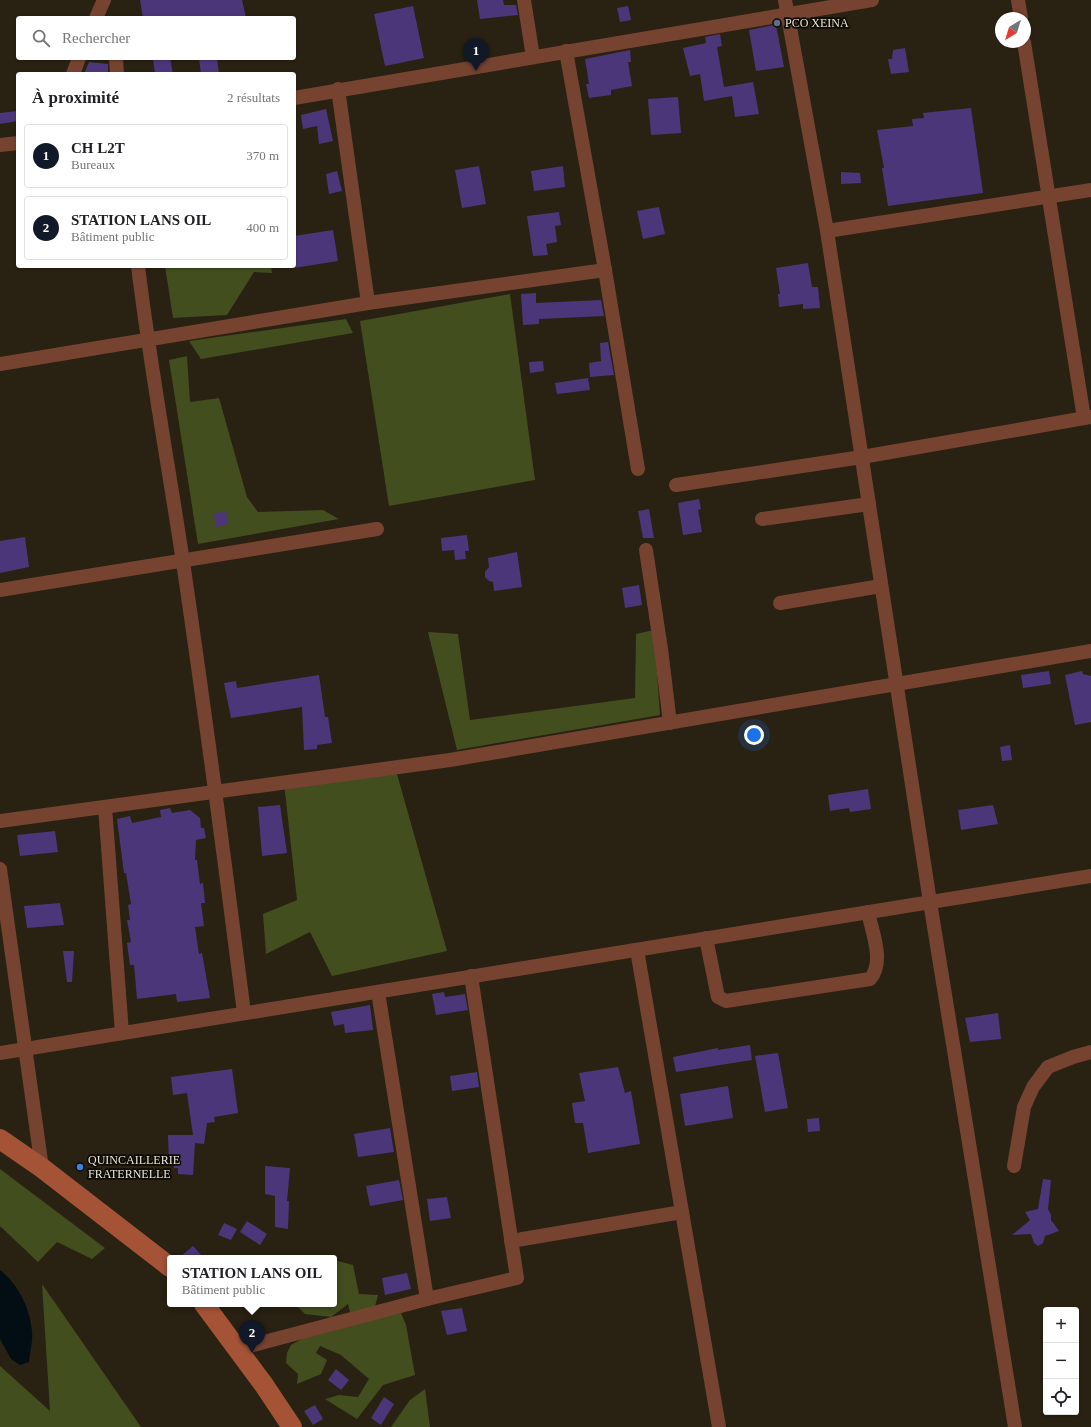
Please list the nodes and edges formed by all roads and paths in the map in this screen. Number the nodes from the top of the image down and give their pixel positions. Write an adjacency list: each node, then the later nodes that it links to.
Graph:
1 (104, 0): 7 (street)
2 (524, 0): 10 (street)
3 (872, 0): 5 (street)
4 (1018, 0): 6 (street)
5 (787, 7): 9 (street); 21 (street)
6 (1020, 12)
7 (97, 16)
8 (1025, 48): 20 (street)
9 (566, 51): 10 (street); 23 (street)
10 (533, 57): 15 (street)
11 (78, 60): 13 (street)
12 (116, 60): 14 (street)
13 (74, 72)
14 (117, 72)
15 (338, 89): 16 (street); 24 (street)
16 (296, 98)
17 (16, 143): 18 (street)
18 (0, 145)
19 (1091, 190): 20 (street)
20 (1049, 196): 21 (street); 27 (street)
21 (827, 231): 28 (street)
22 (138, 268): 25 (street)
23 (605, 270): 24 (street); 29 (street)
24 (368, 303): 25 (street)
25 (147, 339): 26 (street); 35 (street)
26 (0, 364)
27 (1088, 418): 28 (street)
28 (862, 457): 30 (street); 31 (street)
29 (638, 469)
30 (676, 485)
31 (869, 504): 32 (street); 36 (street)
32 (762, 519)
33 (377, 529): 35 (street)
34 (646, 550): 41 (street)
35 (182, 560): 37 (street); 42 (street)
36 (881, 586): 38 (street); 40 (street)
37 (0, 590)
38 (780, 603)
39 (1091, 652): 40 (street)
40 (897, 685): 41 (street); 47 (street)
41 (670, 723): 42 (street)
42 (216, 791): 43 (street); 53 (street)
43 (105, 807): 44 (street); 54 (street)
44 (0, 821)
45 (0, 869): 55 (street)
46 (1091, 876): 47 (street)
47 (930, 902): 48 (street); 69 (street)
48 (868, 912): 49 (street); 49 (street)
49 (706, 938): 50 (street)
50 (637, 950): 51 (street); 61 (street)
51 (471, 976): 52 (street); 62 (street)
52 (378, 992): 53 (street); 64 (street)
53 (244, 1013): 54 (street)
54 (122, 1033): 55 (street)
55 (24, 1049): 57 (street); 60 (street)
56 (1091, 1052): 59 (street)
57 (0, 1053)
58 (0, 1139): 60 (main road)
59 (1014, 1166)
60 (42, 1168): 63 (main road)
61 (682, 1212): 62 (street); 68 (street)
62 (511, 1241): 64 (street)
63 (167, 1265)
64 (427, 1300): 66 (street)
65 (206, 1307): 66 (main road)
66 (238, 1349): 67 (main road)
67 (292, 1427)
68 (719, 1427)
69 (1015, 1427)

